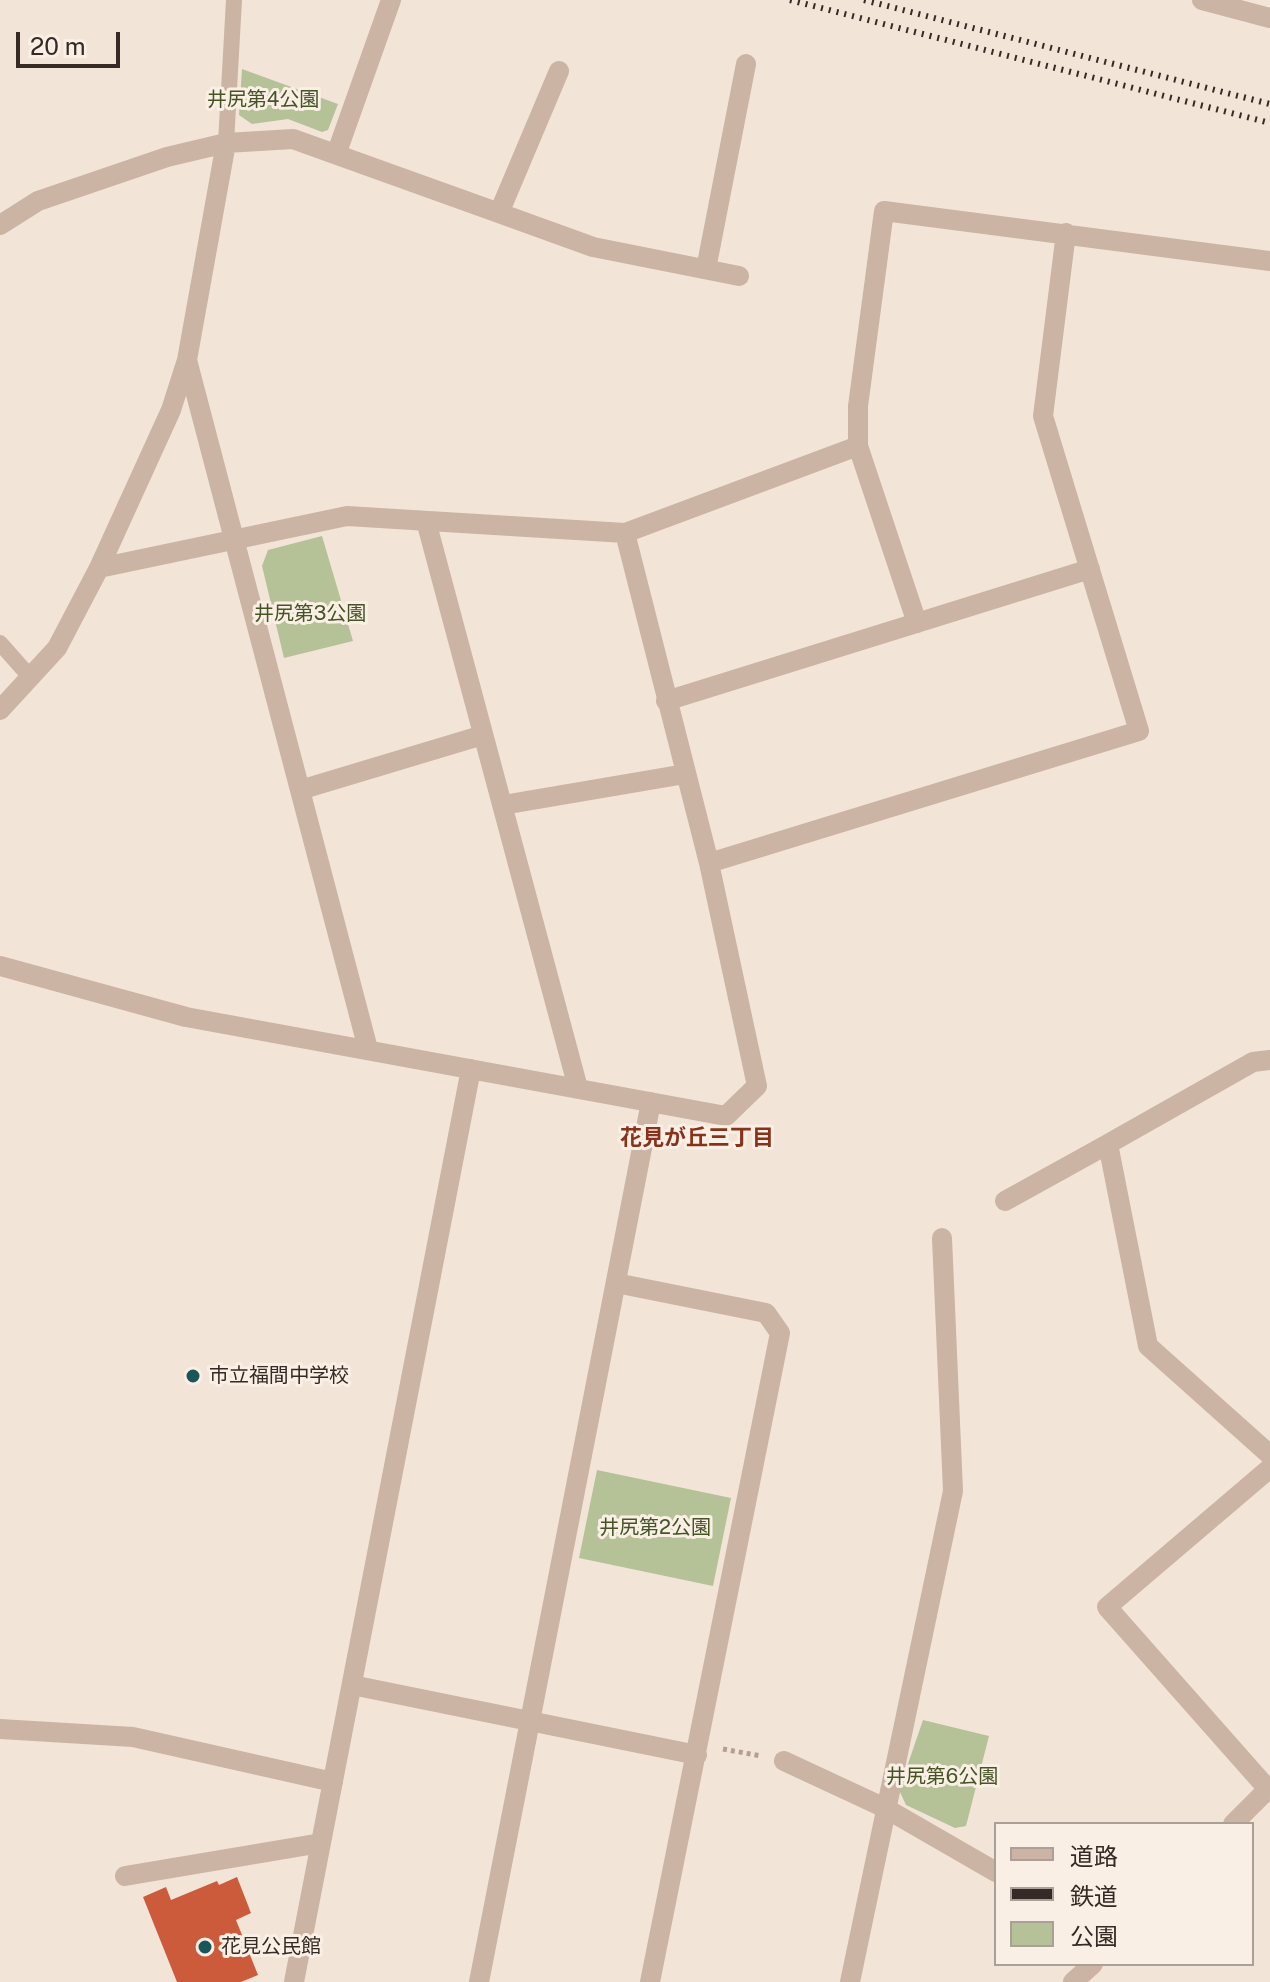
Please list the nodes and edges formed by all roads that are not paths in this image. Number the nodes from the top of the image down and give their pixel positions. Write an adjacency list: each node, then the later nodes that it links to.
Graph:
1 (234, 0): 7 (lane)
2 (391, 0): 8 (street)
3 (1202, 0): 4 (street)
4 (1270, 18)
5 (746, 64): 13 (street)
6 (559, 71): 9 (street)
7 (226, 143): 8 (street); 10 (street); 15 (street)
8 (337, 152): 9 (street)
9 (499, 213): 13 (street)
10 (0, 225)
11 (1066, 233): 12 (street); 16 (street); 21 (street)
12 (1270, 261)
13 (706, 269): 14 (street)
14 (739, 276)
15 (187, 360): 19 (street); 20 (street)
16 (858, 446): 18 (street); 22 (street)
17 (426, 521): 18 (street); 19 (street); 27 (street)
18 (625, 533): 25 (street)
19 (235, 540): 20 (street); 29 (street)
20 (99, 568): 24 (street)
21 (1090, 569): 22 (street); 31 (street)
22 (917, 623): 25 (street)
23 (0, 643): 24 (lane)
24 (31, 678): 26 (street)
25 (666, 701): 28 (street)
26 (0, 710)
27 (483, 735): 29 (street); 30 (street)
28 (685, 774): 30 (street); 31 (street)
29 (300, 790): 33 (street)
30 (503, 805): 36 (street)
31 (709, 863): 37 (street)
32 (0, 966): 33 (street)
33 (368, 1049): 35 (street)
34 (1270, 1060): 38 (street)
35 (471, 1069): 36 (street); 44 (street)
36 (578, 1088): 37 (street)
37 (651, 1102): 41 (street)
38 (1108, 1144): 39 (street); 42 (street)
39 (1005, 1201)
40 (942, 1238): 51 (street)
41 (616, 1283): 45 (street); 47 (street)
42 (1270, 1455)
43 (1270, 1468): 50 (street)
44 (352, 1685): 45 (street); 49 (street)
45 (531, 1721): 47 (street); 58 (street)
46 (0, 1729): 49 (street)
47 (698, 1750): 59 (street)
48 (784, 1761): 51 (street)
49 (333, 1782): 53 (street)
50 (1269, 1788): 52 (street)
51 (885, 1808): 54 (street); 60 (street)
52 (1235, 1822)
53 (321, 1843): 55 (street); 57 (street)
54 (994, 1871)
55 (125, 1876)
56 (1091, 1966): 61 (street)
57 (294, 1982)
58 (479, 1982)
59 (650, 1982)
60 (850, 1982)
61 (1073, 1982)

